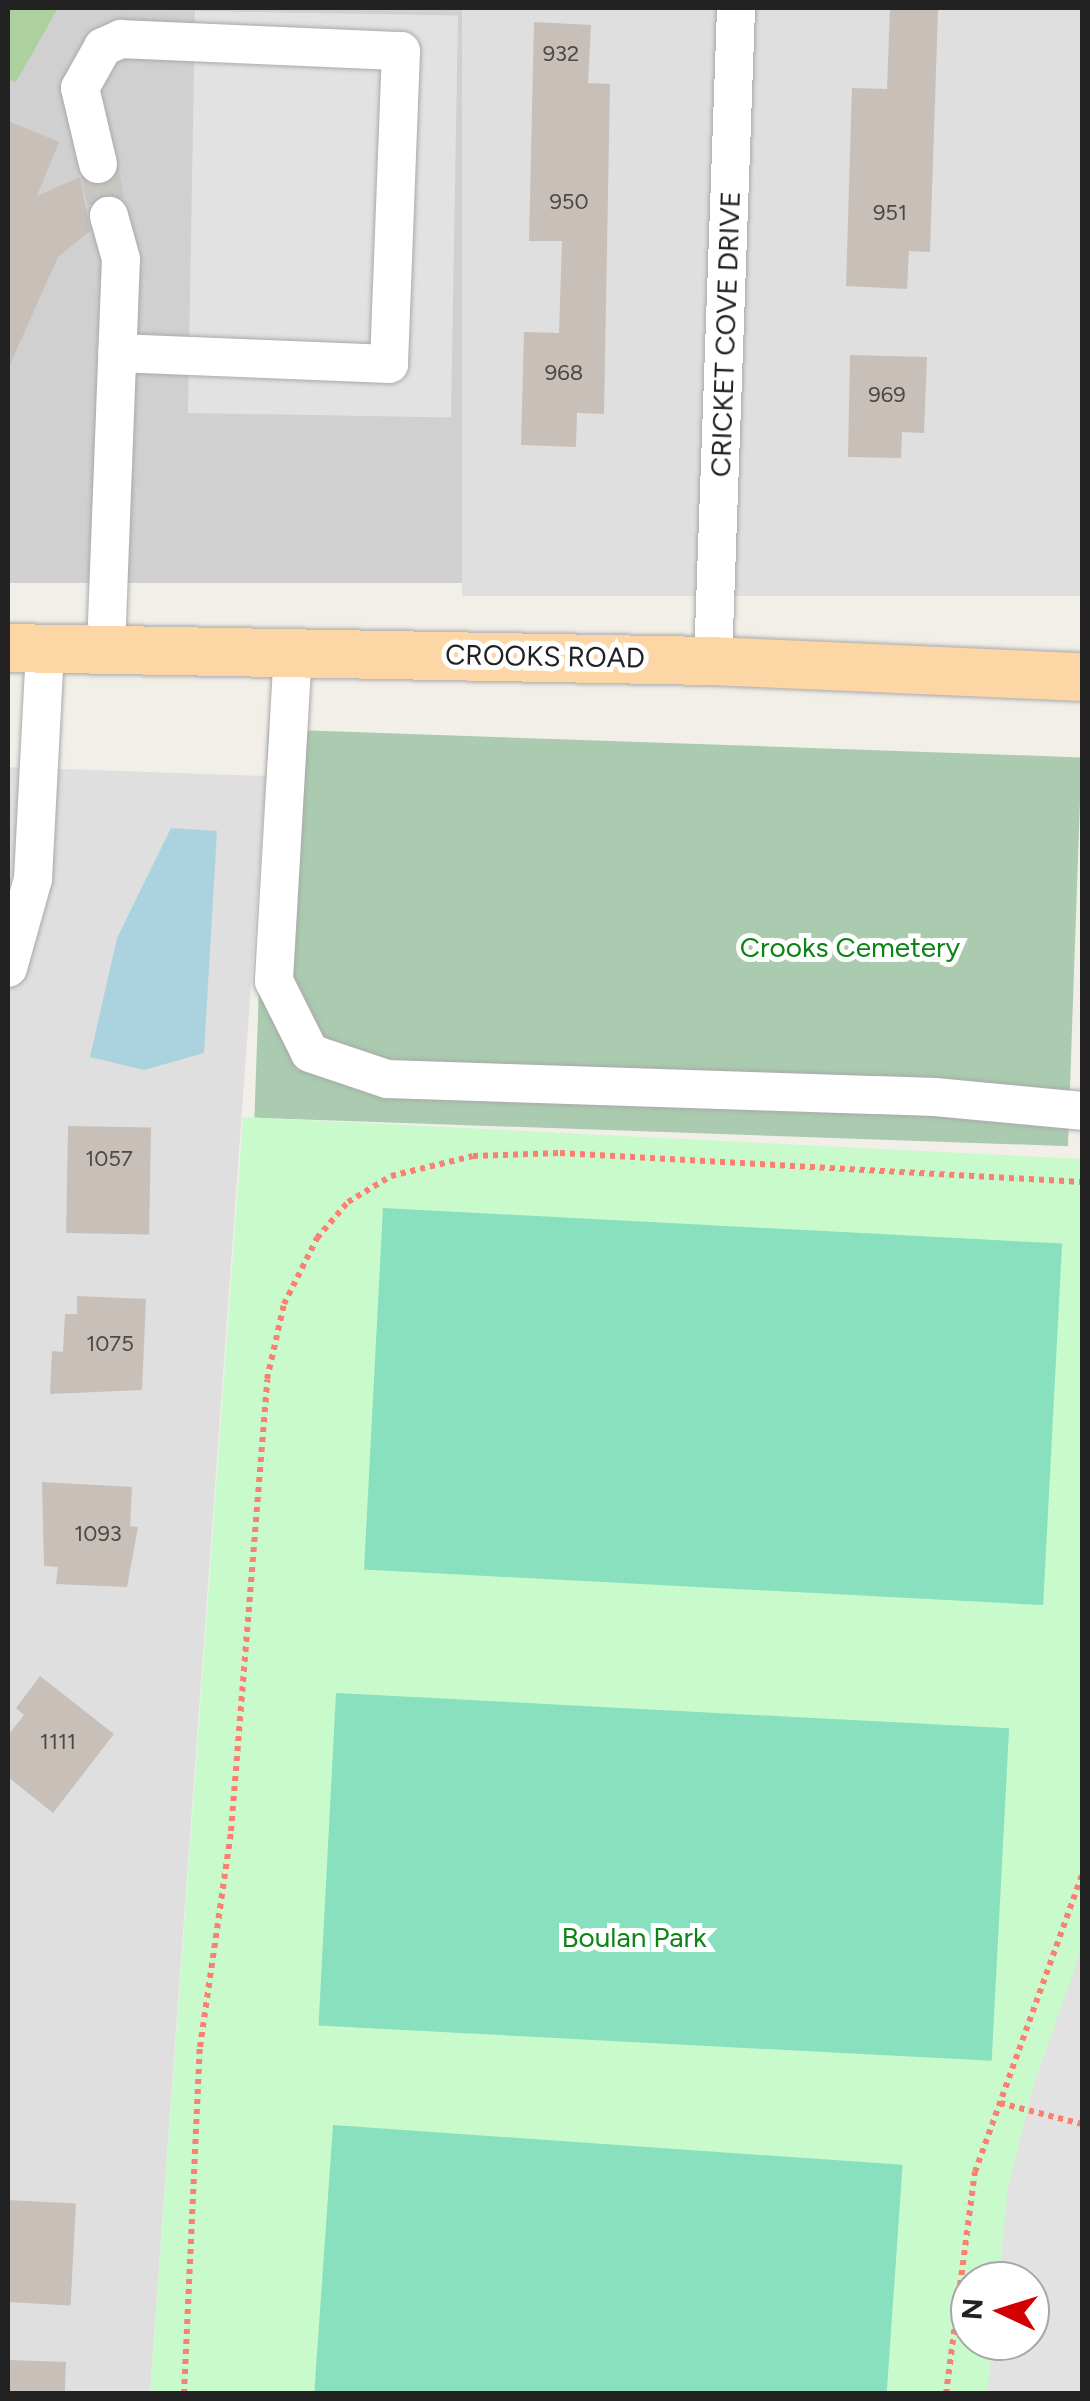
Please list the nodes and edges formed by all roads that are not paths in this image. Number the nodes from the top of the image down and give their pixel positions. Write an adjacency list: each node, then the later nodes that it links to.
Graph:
1 (736, 8): 8 (street, CRICKET COVE DRIVE)
2 (98, 164): 4 (street)
3 (109, 216): 4 (street)
4 (117, 354): 6 (street)
5 (26, 648): 6 (main road, CROOKS ROAD); 10 (street)
6 (106, 648): 7 (main road, CROOKS ROAD)
7 (293, 650): 8 (main road, CROOKS ROAD); 11 (street)
8 (713, 661): 9 (main road, CROOKS ROAD)
9 (1082, 678)
10 (8, 968)
11 (1082, 1110)

